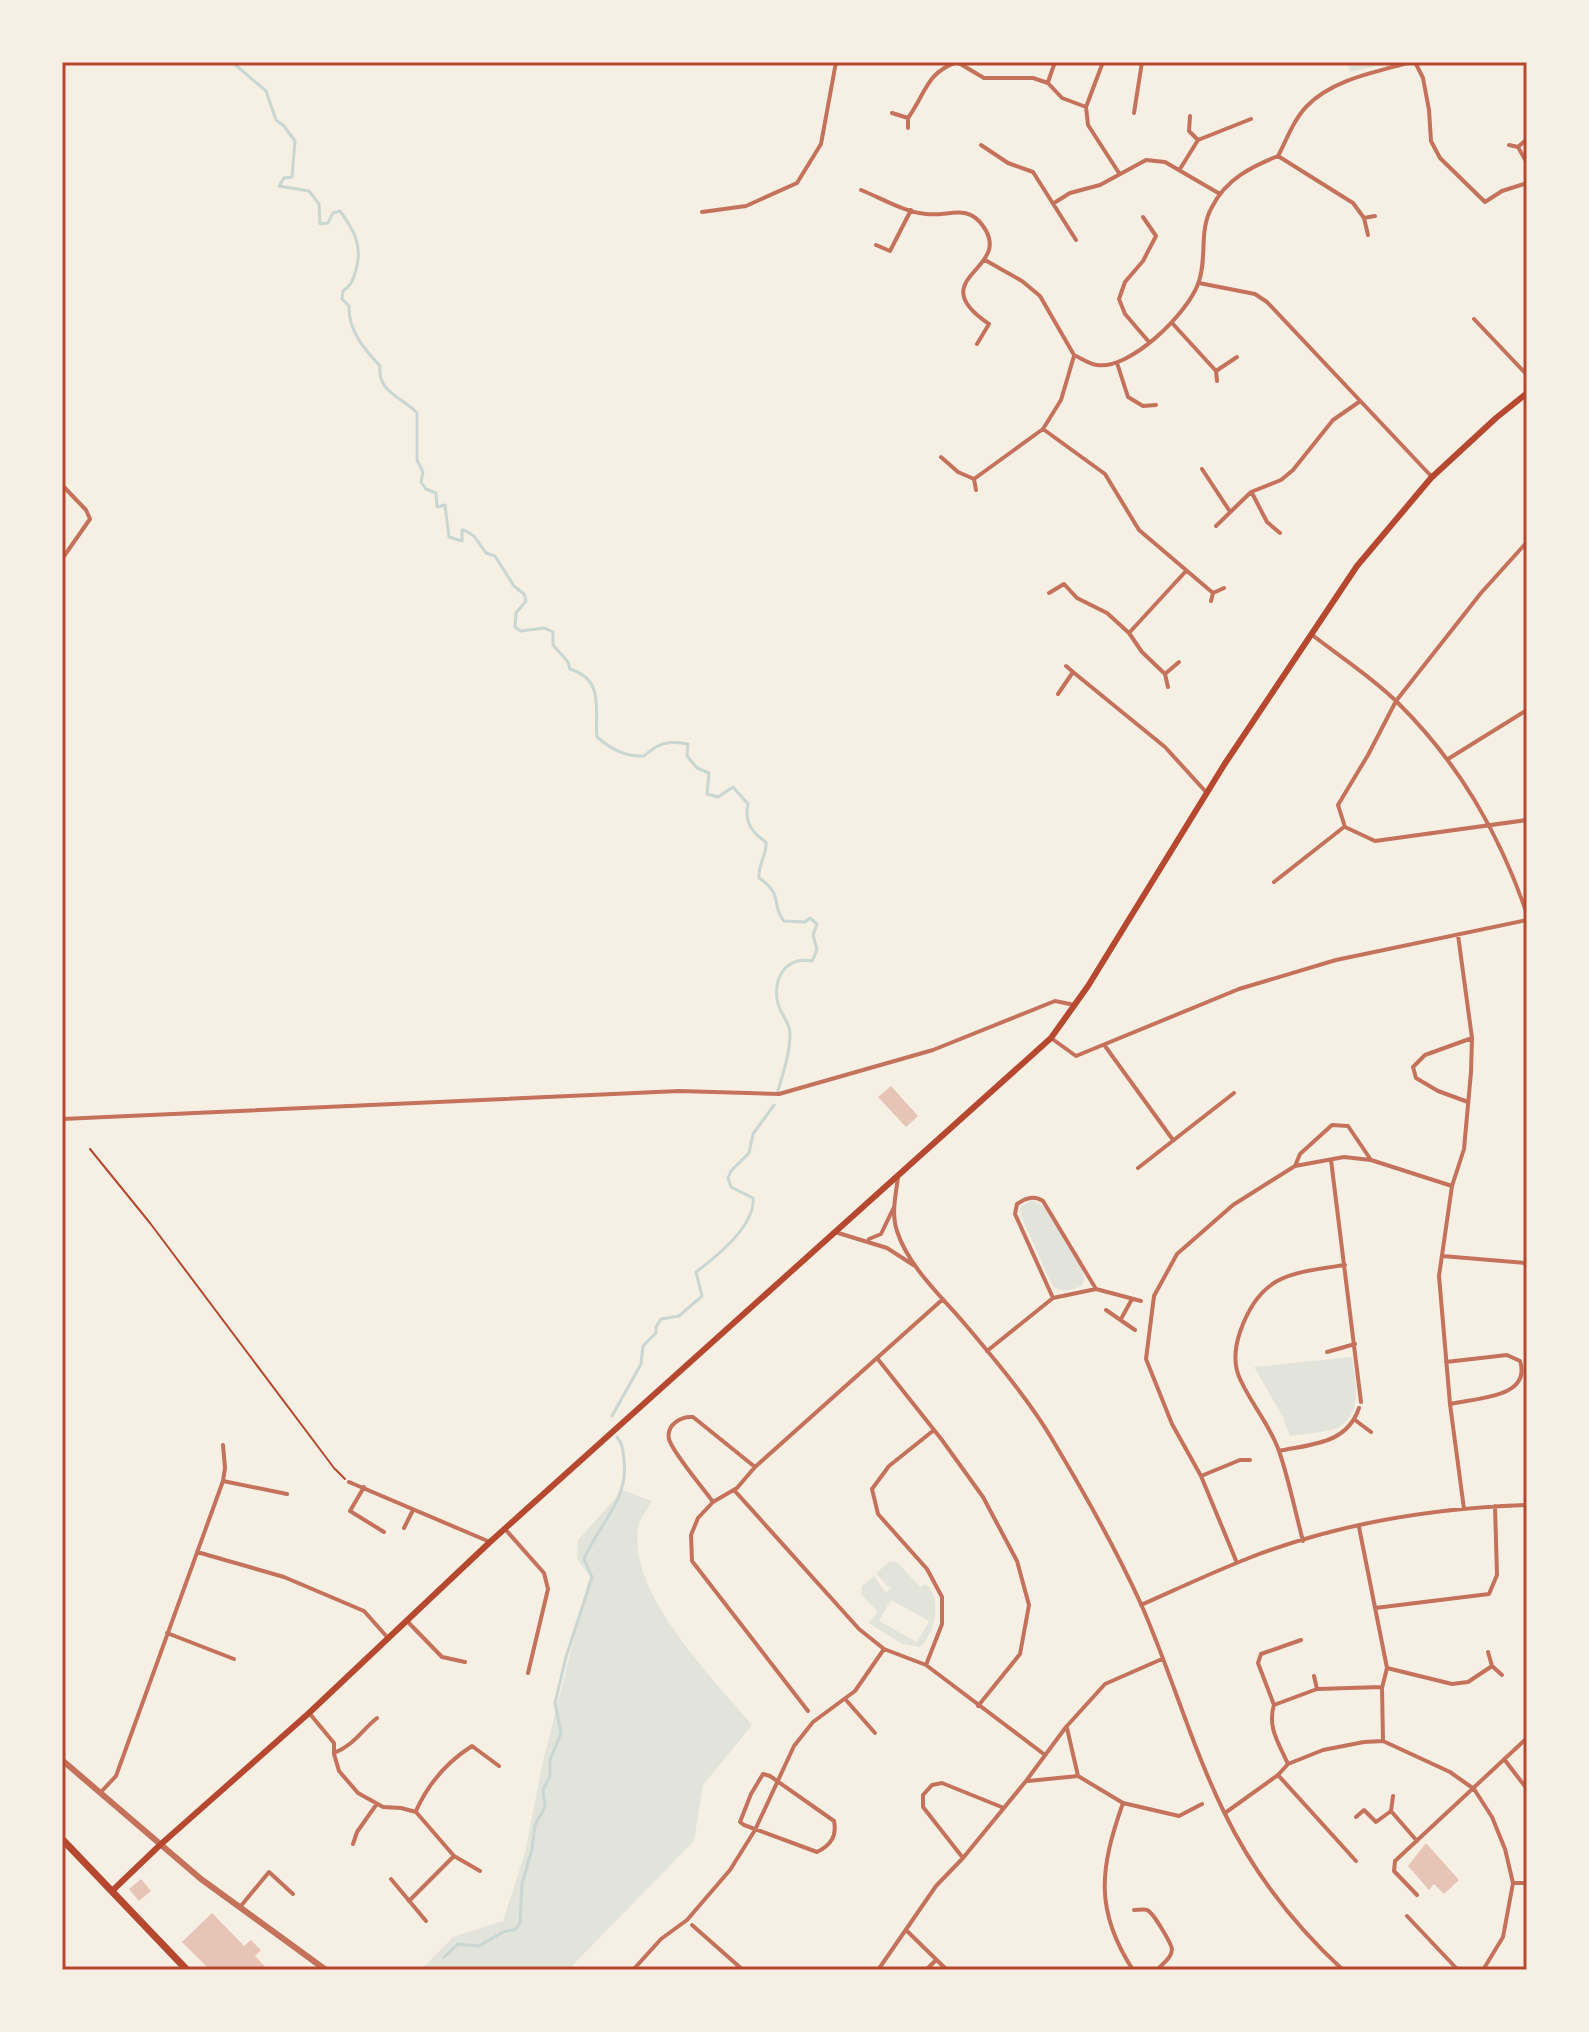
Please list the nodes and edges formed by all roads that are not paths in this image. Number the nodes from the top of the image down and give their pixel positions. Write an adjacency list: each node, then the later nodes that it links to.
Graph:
1 (836, 62): 31 (street)
2 (957, 62): 9 (street); 14 (street)
3 (1055, 62): 9 (street)
4 (1103, 62): 10 (street)
5 (1142, 62): 12 (street)
6 (1413, 62): 22 (street); 26 (street)
7 (1487, 62): 8 (street)
8 (1504, 62)
9 (1048, 83): 10 (street)
10 (1086, 107): 25 (street)
11 (892, 113): 14 (street)
12 (1134, 113)
13 (1190, 116): 18 (street)
14 (908, 118): 16 (street)
15 (1251, 119): 18 (street)
16 (908, 128)
17 (1527, 139): 21 (street)
18 (1198, 140): 24 (street)
19 (981, 145): 29 (street)
20 (1509, 145): 21 (street)
21 (1518, 147): 23 (street)
22 (1278, 156): 28 (street); 34 (street)
23 (1527, 163)
24 (1180, 169): 25 (street); 28 (street)
25 (1119, 173): 29 (street)
26 (1527, 182)
27 (861, 190): 30 (street)
28 (1220, 194): 39 (street)
29 (1054, 203): 36 (street)
30 (911, 210): 37 (street); 38 (street)
31 (702, 212)
32 (1375, 216): 34 (street)
33 (1143, 217): 42 (street)
34 (1364, 218): 35 (street)
35 (1368, 235)
36 (1076, 240)
37 (876, 245)
38 (985, 260): 43 (street); 44 (street)
39 (1199, 283): 41 (street); 51 (street)
40 (1474, 319): 48 (street)
41 (1172, 323): 42 (street); 47 (street)
42 (1149, 342): 46 (street)
43 (977, 344)
44 (1074, 355): 46 (street); 53 (street)
45 (1237, 357): 47 (street)
46 (1117, 363): 52 (street)
47 (1216, 371): 49 (street)
48 (1527, 375)
49 (1217, 381)
50 (1527, 393): 56 (main road)
51 (1359, 402): 56 (street); 60 (street)
52 (1156, 405)
53 (1043, 429): 57 (street); 66 (street)
54 (941, 457): 57 (street)
55 (1202, 469): 61 (street)
56 (1432, 477): 72 (main road)
57 (974, 479): 59 (street)
58 (62, 485): 65 (street)
59 (976, 490)
60 (1251, 492): 61 (street); 63 (street)
61 (1230, 510): 62 (street)
62 (1216, 526)
63 (1280, 533)
64 (1527, 542): 79 (street)
65 (62, 559)
66 (1186, 571): 69 (street); 71 (street)
67 (1224, 588): 69 (street)
68 (1049, 593): 71 (street)
69 (1213, 593): 70 (street)
70 (1211, 601)
71 (1129, 633): 76 (street)
72 (1310, 633): 79 (street); 82 (main road)
73 (1179, 662): 76 (street)
74 (1066, 666): 75 (street)
75 (1073, 672): 78 (street); 82 (street)
76 (1165, 674): 77 (street)
77 (1168, 687)
78 (1058, 694)
79 (1396, 701): 81 (street); 85 (street)
80 (1527, 710): 81 (street)
81 (1448, 759): 84 (street)
82 (1207, 793): 89 (main road)
83 (1527, 820): 84 (street)
84 (1490, 823): 85 (street); 87 (street)
85 (1345, 827): 86 (street)
86 (1274, 882)
87 (1527, 917): 88 (street)
88 (1458, 935): 91 (street); 92 (street)
89 (1075, 1005): 90 (main road); 95 (street)
90 (1051, 1038): 92 (street); 101 (main road)
91 (1472, 1038): 94 (street); 94 (street)
92 (1105, 1046): 96 (street)
93 (1234, 1093): 96 (street)
94 (1468, 1102): 102 (street)
95 (62, 1119)
96 (1173, 1140): 100 (street)
97 (1331, 1160): 98 (street); 99 (street); 108 (street)
98 (1371, 1160): 99 (street); 102 (street)
99 (1295, 1166): 131 (street)
100 (1138, 1168)
101 (898, 1175): 103 (street); 104 (main road)
102 (1452, 1186): 106 (street)
103 (894, 1206): 105 (street); 109 (street)
104 (835, 1232): 105 (street); 144 (main road)
105 (867, 1240): 109 (street)
106 (1441, 1256): 107 (street); 122 (street)
107 (1527, 1263)
108 (1345, 1265): 118 (street); 128 (street)
109 (917, 1267): 112 (street)
110 (1096, 1289): 111 (street); 111 (street); 113 (street)
111 (1053, 1298): 119 (street)
112 (943, 1299): 119 (street); 121 (street)
113 (1132, 1299): 114 (street); 116 (street)
114 (1141, 1301)
115 (1106, 1310): 116 (street)
116 (1121, 1319): 117 (street)
117 (1135, 1330)
118 (1355, 1344): 120 (street); 124 (street)
119 (987, 1351): 150 (street)
120 (1327, 1352)
121 (877, 1358): 125 (street); 130 (street)
122 (1446, 1362): 123 (street); 123 (street)
123 (1450, 1404): 140 (street)
124 (1355, 1420): 126 (street); 128 (street)
125 (934, 1430): 161 (street); 171 (street)
126 (1371, 1432)
127 (223, 1445): 132 (street)
128 (1279, 1451): 146 (street)
129 (1250, 1460): 131 (street)
130 (755, 1467): 135 (street); 137 (street)
131 (1201, 1476): 149 (street)
132 (223, 1481): 136 (street); 148 (street)
133 (349, 1482): 134 (street)
134 (364, 1487): 141 (street); 145 (street)
135 (734, 1490): 137 (street); 156 (street)
136 (287, 1494)
137 (713, 1502): 172 (street)
138 (1526, 1505): 139 (street)
139 (1495, 1506): 140 (street); 151 (street)
140 (1464, 1509): 142 (street)
141 (413, 1510): 143 (street); 147 (street)
142 (1359, 1527): 146 (street); 151 (street)
143 (404, 1528)
144 (505, 1529): 147 (main road); 164 (street)
145 (384, 1532)
146 (1303, 1541): 149 (street)
147 (490, 1542): 152 (main road)
148 (196, 1552): 153 (street); 154 (street)
149 (1237, 1563): 150 (street)
150 (1141, 1605): 159 (street)
151 (1375, 1608): 163 (street)
152 (406, 1620): 154 (main road); 160 (street)
153 (167, 1633): 158 (street); 191 (street)
154 (388, 1638): 173 (main road)
155 (1301, 1640): 170 (street)
156 (884, 1649): 161 (street); 169 (street)
157 (1488, 1652): 162 (street)
158 (234, 1659)
159 (1162, 1659): 175 (street); 199 (street)
160 (465, 1662)
161 (926, 1665): 171 (street)
162 (1492, 1666): 163 (street); 165 (street)
163 (1387, 1668): 167 (street)
164 (528, 1673)
165 (1502, 1675)
166 (1314, 1676): 168 (street)
167 (1382, 1688): 168 (street); 178 (street)
168 (1317, 1689): 170 (street)
169 (846, 1700): 176 (street); 188 (street)
170 (1274, 1705): 183 (street)
171 (978, 1706): 180 (street)
172 (808, 1711)
173 (309, 1713): 179 (street); 205 (main road)
174 (377, 1718): 179 (street)
175 (1066, 1727): 180 (street); 186 (street)
176 (875, 1733)
177 (1527, 1738): 181 (street)
178 (1383, 1741): 183 (street); 189 (street)
179 (334, 1754): 194 (street)
180 (1045, 1755): 187 (street)
181 (1504, 1759): 189 (street); 190 (street)
182 (62, 1760): 191 (street)
183 (1288, 1764): 185 (street)
184 (499, 1766): 198 (street)
185 (1278, 1775): 199 (street); 208 (street)
186 (1078, 1776): 187 (street); 193 (street)
187 (1026, 1781): 196 (street)
188 (778, 1782): 201 (street); 201 (street); 201 (street)
189 (1474, 1789): 203 (street); 211 (street)
190 (1527, 1789)
191 (100, 1793): 205 (street)
192 (1393, 1796): 197 (street)
193 (1123, 1803): 195 (street); 231 (street)
194 (376, 1804): 198 (street); 204 (street)
195 (1202, 1804)
196 (1004, 1808): 207 (street); 207 (street)
197 (1391, 1811): 200 (street); 203 (street)
198 (416, 1812): 206 (street)
199 (1225, 1813): 233 (street)
200 (1356, 1817)
201 (755, 1830): 226 (street)
202 (62, 1839): 213 (highway)
203 (1417, 1841): 215 (street)
204 (353, 1844)
205 (160, 1845): 213 (main road); 217 (street)
206 (454, 1856): 209 (street); 216 (street)
207 (963, 1858): 222 (street)
208 (1356, 1861)
209 (480, 1871)
210 (391, 1879): 216 (street)
211 (1513, 1883): 212 (street); 235 (street)
212 (1527, 1883)
213 (112, 1891): 224 (highway)
214 (293, 1894): 217 (street)
215 (1417, 1895)
216 (409, 1901): 220 (street)
217 (239, 1909): 225 (street)
218 (1134, 1910): 232 (street)
219 (1407, 1916): 234 (street)
220 (426, 1921)
221 (692, 1925): 227 (street)
222 (907, 1931): 223 (street); 228 (street)
223 (936, 1960): 229 (street); 230 (street)
224 (187, 1970)
225 (326, 1970)
226 (633, 1970)
227 (743, 1970)
228 (878, 1970)
229 (926, 1970)
230 (947, 1970)
231 (1133, 1970)
232 (1157, 1970)
233 (1343, 1970)
234 (1458, 1970)
235 (1483, 1970)

